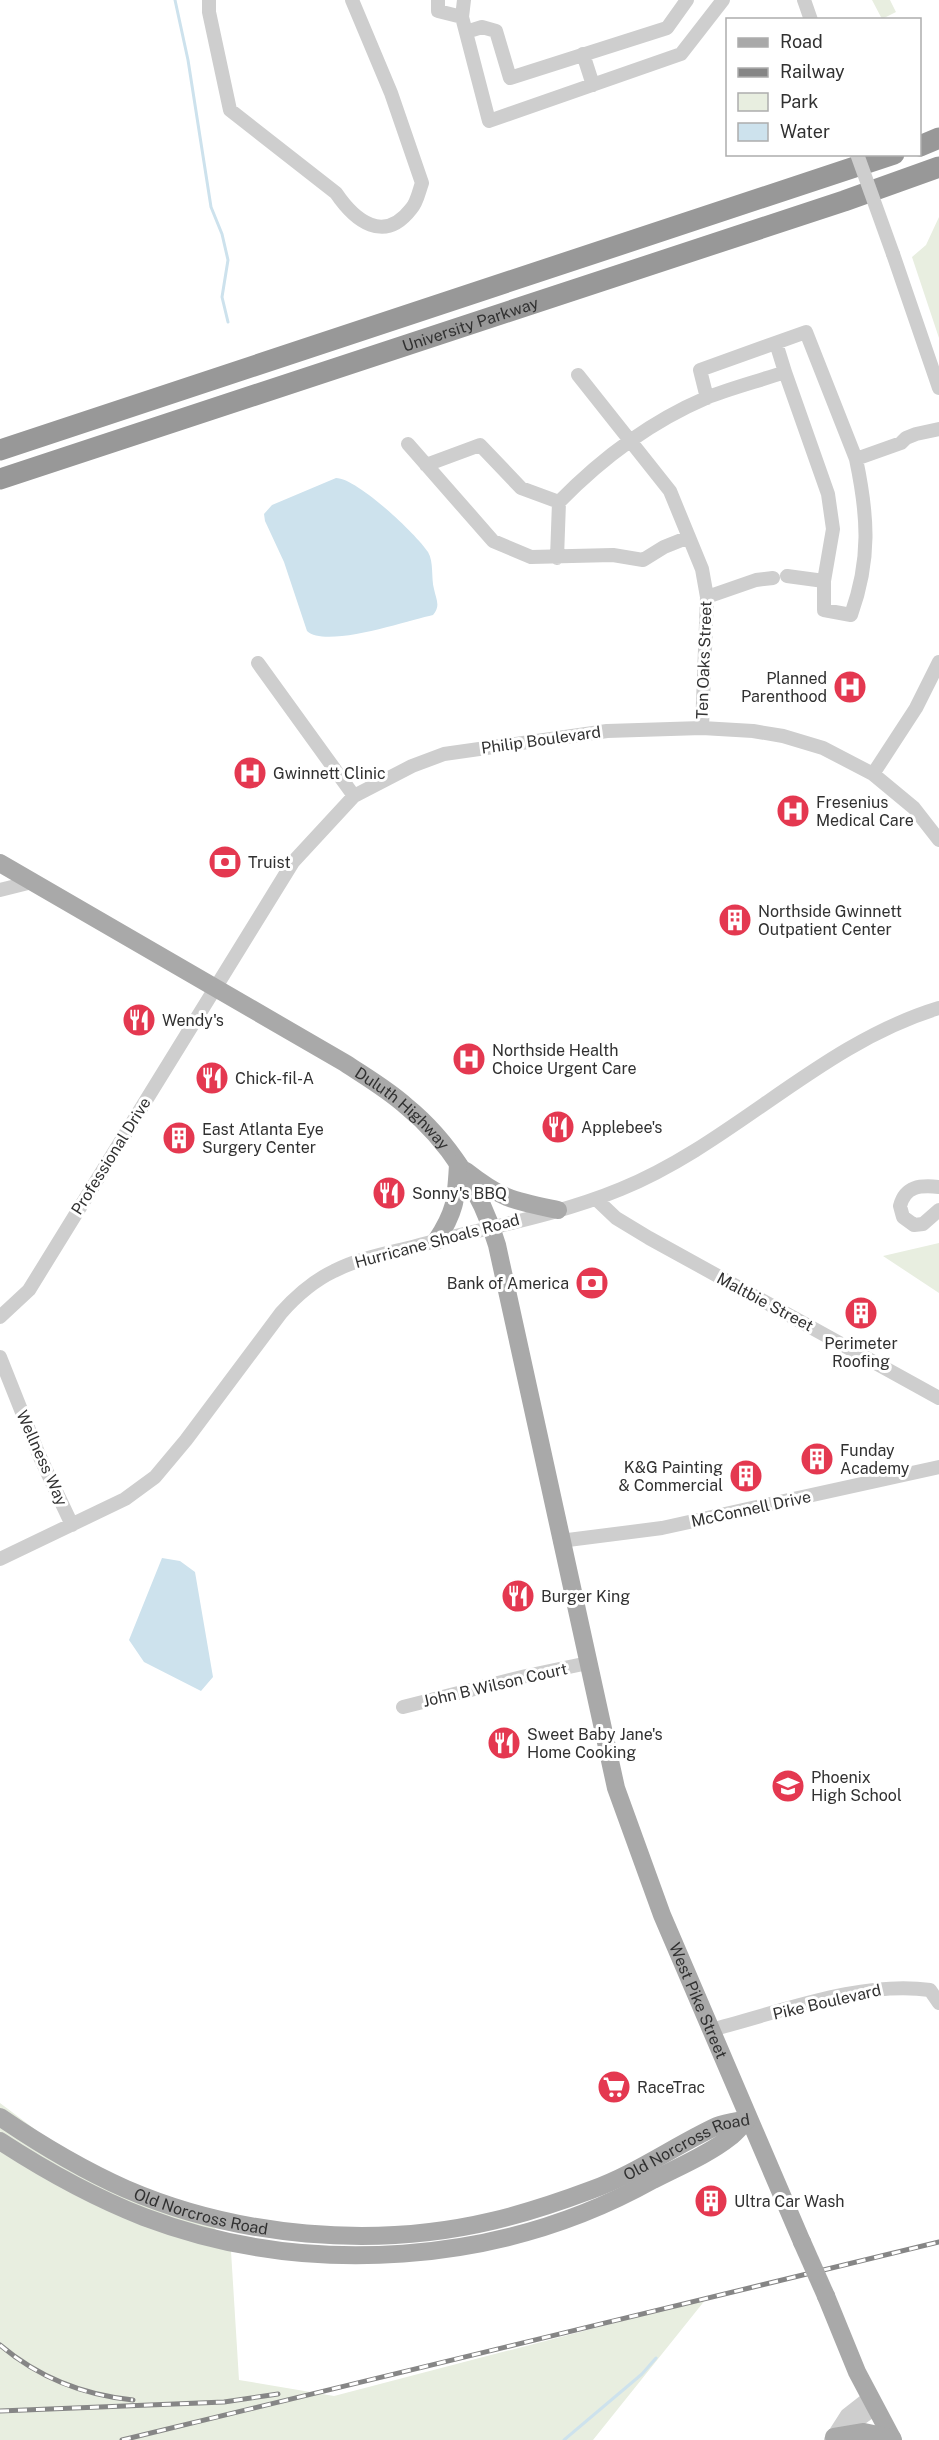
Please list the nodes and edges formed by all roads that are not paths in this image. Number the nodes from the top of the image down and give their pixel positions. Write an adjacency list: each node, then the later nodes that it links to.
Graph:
1 (209, 0): 2 (street)
2 (352, 0)
3 (438, 0): 8 (street)
4 (464, 0): 8 (street)
5 (723, 0): 12 (street)
6 (804, 0): 9 (street)
7 (682, 2): 11 (street)
8 (462, 17): 10 (street)
9 (809, 18)
10 (466, 32): 11 (street); 12 (street)
11 (583, 54): 12 (street)
12 (593, 85)
13 (939, 138): 14 (highway)
14 (921, 146)
15 (858, 156): 21 (street, bridge)
16 (888, 156): 25 (highway, University Parkway)
17 (939, 167): 23 (highway, University Parkway)
18 (776, 343): 19 (street); 22 (street); 32 (street)
19 (785, 372): 22 (street); 39 (street)
20 (578, 375): 28 (street)
21 (939, 388)
22 (706, 398): 28 (street)
23 (163, 426): 34 (highway, University Parkway); 35 (highway)
24 (939, 429): 29 (street)
25 (60, 430): 27 (highway); 31 (highway, University Parkway)
26 (939, 435): 29 (street)
27 (0, 441)
28 (630, 441): 36 (street); 37 (street)
29 (901, 442): 32 (street)
30 (408, 444): 33 (street)
31 (0, 450)
32 (856, 459): 39 (street)
33 (426, 465): 36 (street); 38 (street)
34 (0, 479)
35 (0, 493)
36 (559, 501): 38 (street)
37 (689, 537): 38 (street); 40 (street)
38 (557, 558)
39 (824, 581): 40 (street)
40 (707, 595): 43 (street, Ten Oaks Street)
41 (939, 662): 44 (street)
42 (258, 663): 45 (street)
43 (702, 728): 44 (street, Philip Boulevard); 45 (street, Philip Boulevard)
44 (873, 774): 46 (street, Philip Boulevard)
45 (354, 796): 50 (street, Philip Boulevard)
46 (939, 840)
47 (0, 863): 48 (main road, Duluth Highway)
48 (32, 882): 49 (street); 50 (main road, Duluth Highway)
49 (0, 890)
50 (215, 988): 52 (main road, Duluth Highway); 59 (street, Professional Drive)
51 (939, 1008): 54 (street, Hurricane Shoals Road)
52 (458, 1164): 55 (main road); 57 (main road, Duluth Highway); 58 (main road)
53 (939, 1187): 56 (street)
54 (596, 1199): 55 (street, Hurricane Shoals Road); 61 (street, Maltbie Street)
55 (558, 1210): 57 (street, Hurricane Shoals Road)
56 (939, 1210)
57 (492, 1226): 58 (street, Hurricane Shoals Road); 64 (main road, Duluth Highway)
58 (436, 1241): 63 (street, Hurricane Shoals Road)
59 (0, 1317)
60 (0, 1357): 63 (street, Wellness Way)
61 (939, 1398)
62 (939, 1467): 64 (street, McConnell Drive)
63 (72, 1525): 65 (street, Hurricane Shoals Road)
64 (560, 1541): 66 (main road, West Pike Street)
65 (0, 1559)
66 (588, 1664): 67 (street, John B Wilson Court); 69 (main road, West Pike Street)
67 (403, 1707)
68 (939, 2003): 69 (street, Pike Boulevard)
69 (710, 2030): 71 (main road, West Pike Street)
70 (0, 2117): 71 (main road, Old Norcross Road)
71 (748, 2119): 72 (main road, Old Norcross Road); 73 (main road, West Pike Street, bridge)
72 (0, 2141)
73 (873, 2403): 74 (street); 75 (main road, West Pike Street)
74 (833, 2438): 75 (main road)
75 (892, 2439)

